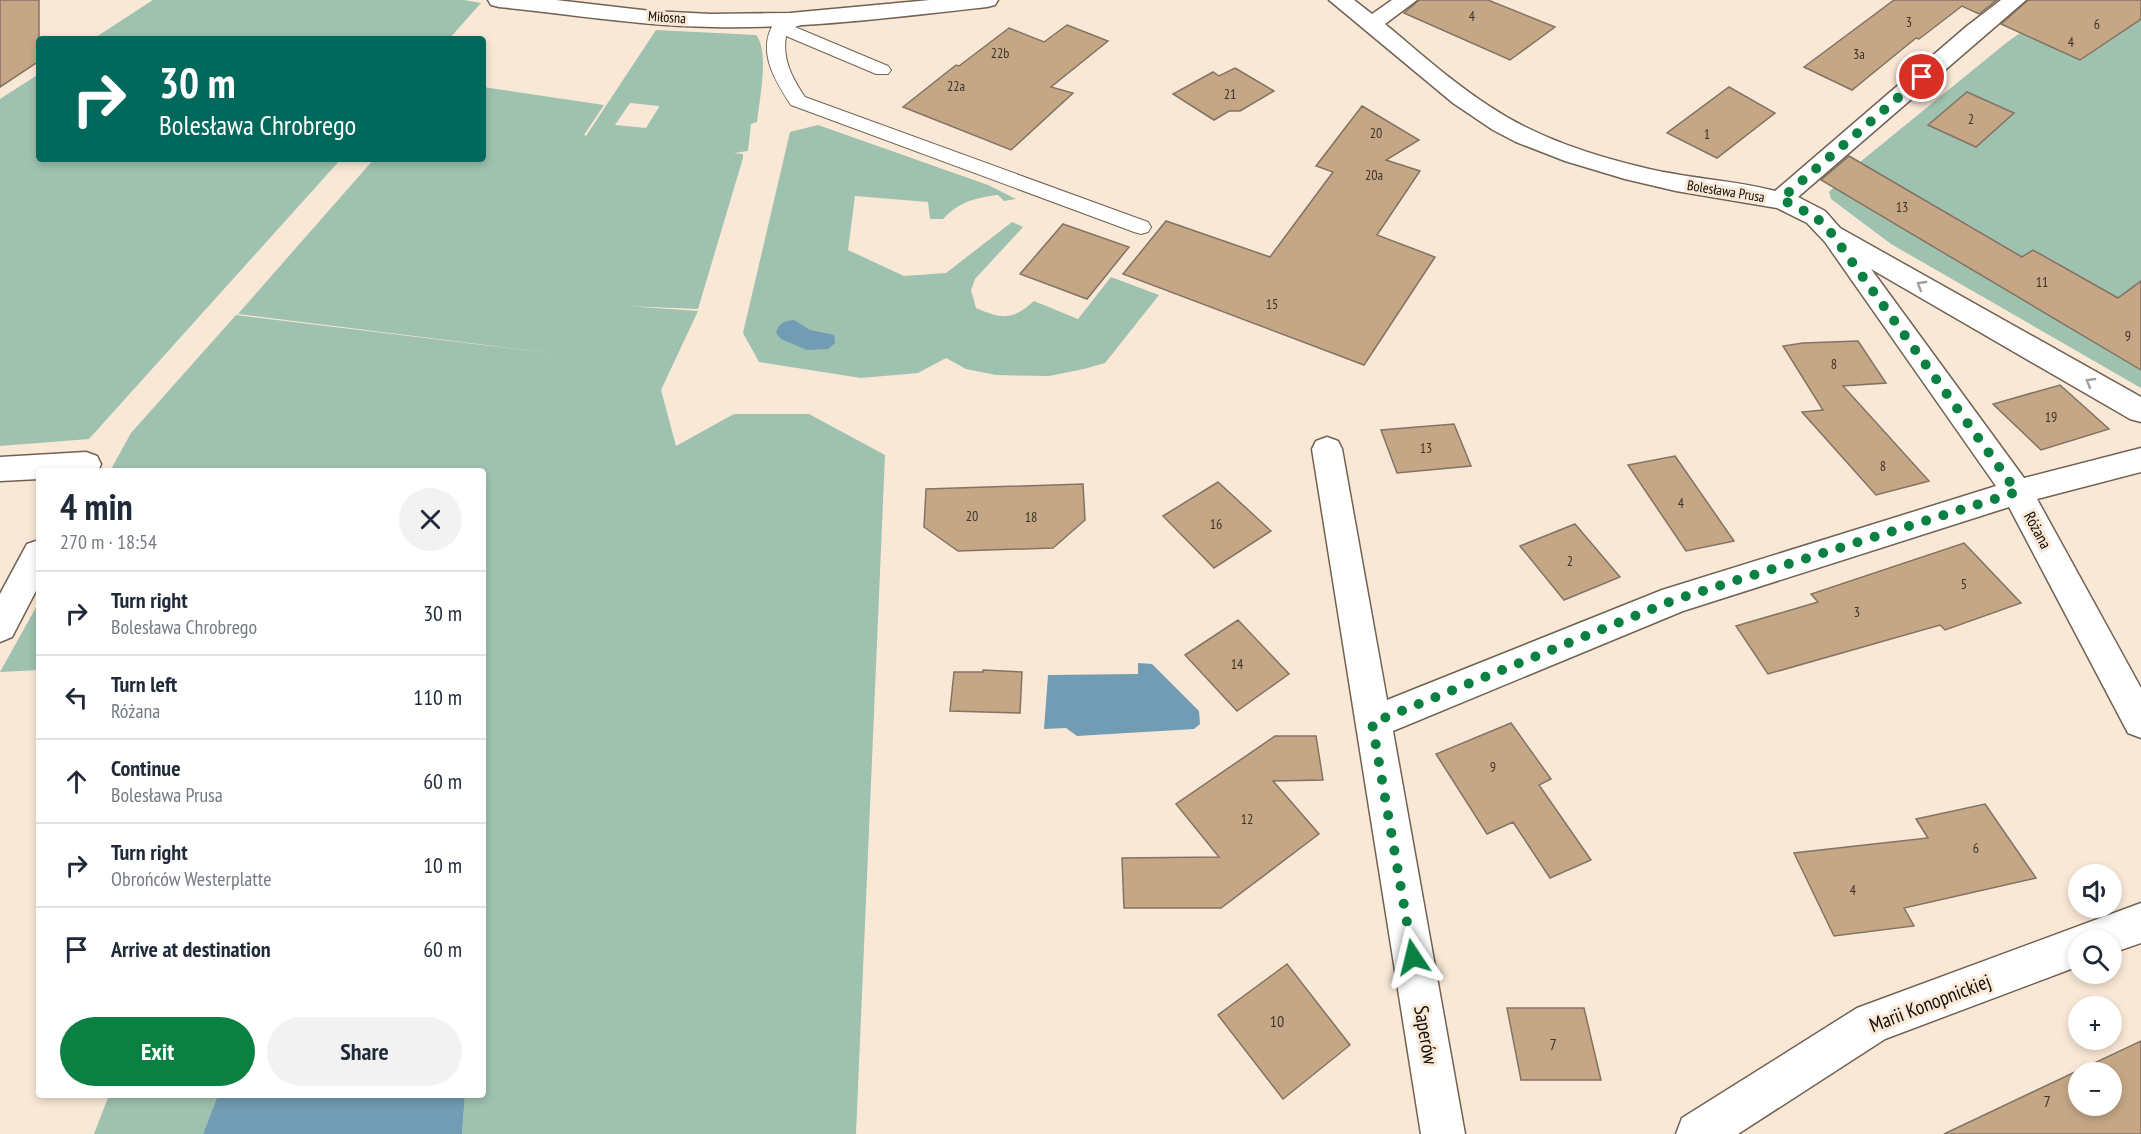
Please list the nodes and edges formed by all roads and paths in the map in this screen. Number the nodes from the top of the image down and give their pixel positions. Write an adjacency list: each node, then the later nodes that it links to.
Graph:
1 (499, 0): 6 (street, Miłosna)
2 (987, 0): 7 (street)
3 (1340, 0): 8 (street, Bolesława Prusa)
4 (1406, 0): 8 (street)
5 (2015, 0): 10 (street)
6 (724, 10): 7 (street, Miłosna)
7 (790, 23): 9 (lane); 11 (lane)
8 (1373, 24): 10 (street, Bolesława Prusa)
9 (882, 70)
10 (1781, 199): 12 (street, Bolesława Prusa)
11 (1141, 227)
12 (1832, 234): 13 (street, Bolesława Prusa, one-way to 12); 20 (street, Różana)
13 (2141, 411)
14 (1327, 449): 24 (street, Saperów)
15 (2141, 460): 20 (street)
16 (84, 467): 18 (street)
17 (36, 468): 19 (street)
18 (42, 468)
19 (0, 469)
20 (2017, 492): 23 (street, Różana); 24 (street)
21 (36, 559): 22 (street)
22 (0, 627)
23 (2141, 722)
24 (1372, 723): 28 (street, Saperów)
25 (2141, 923): 26 (street)
26 (2121, 930)
27 (2068, 950): 29 (street, Marii Konopnickiej)
28 (1443, 1134)
29 (1698, 1134)

